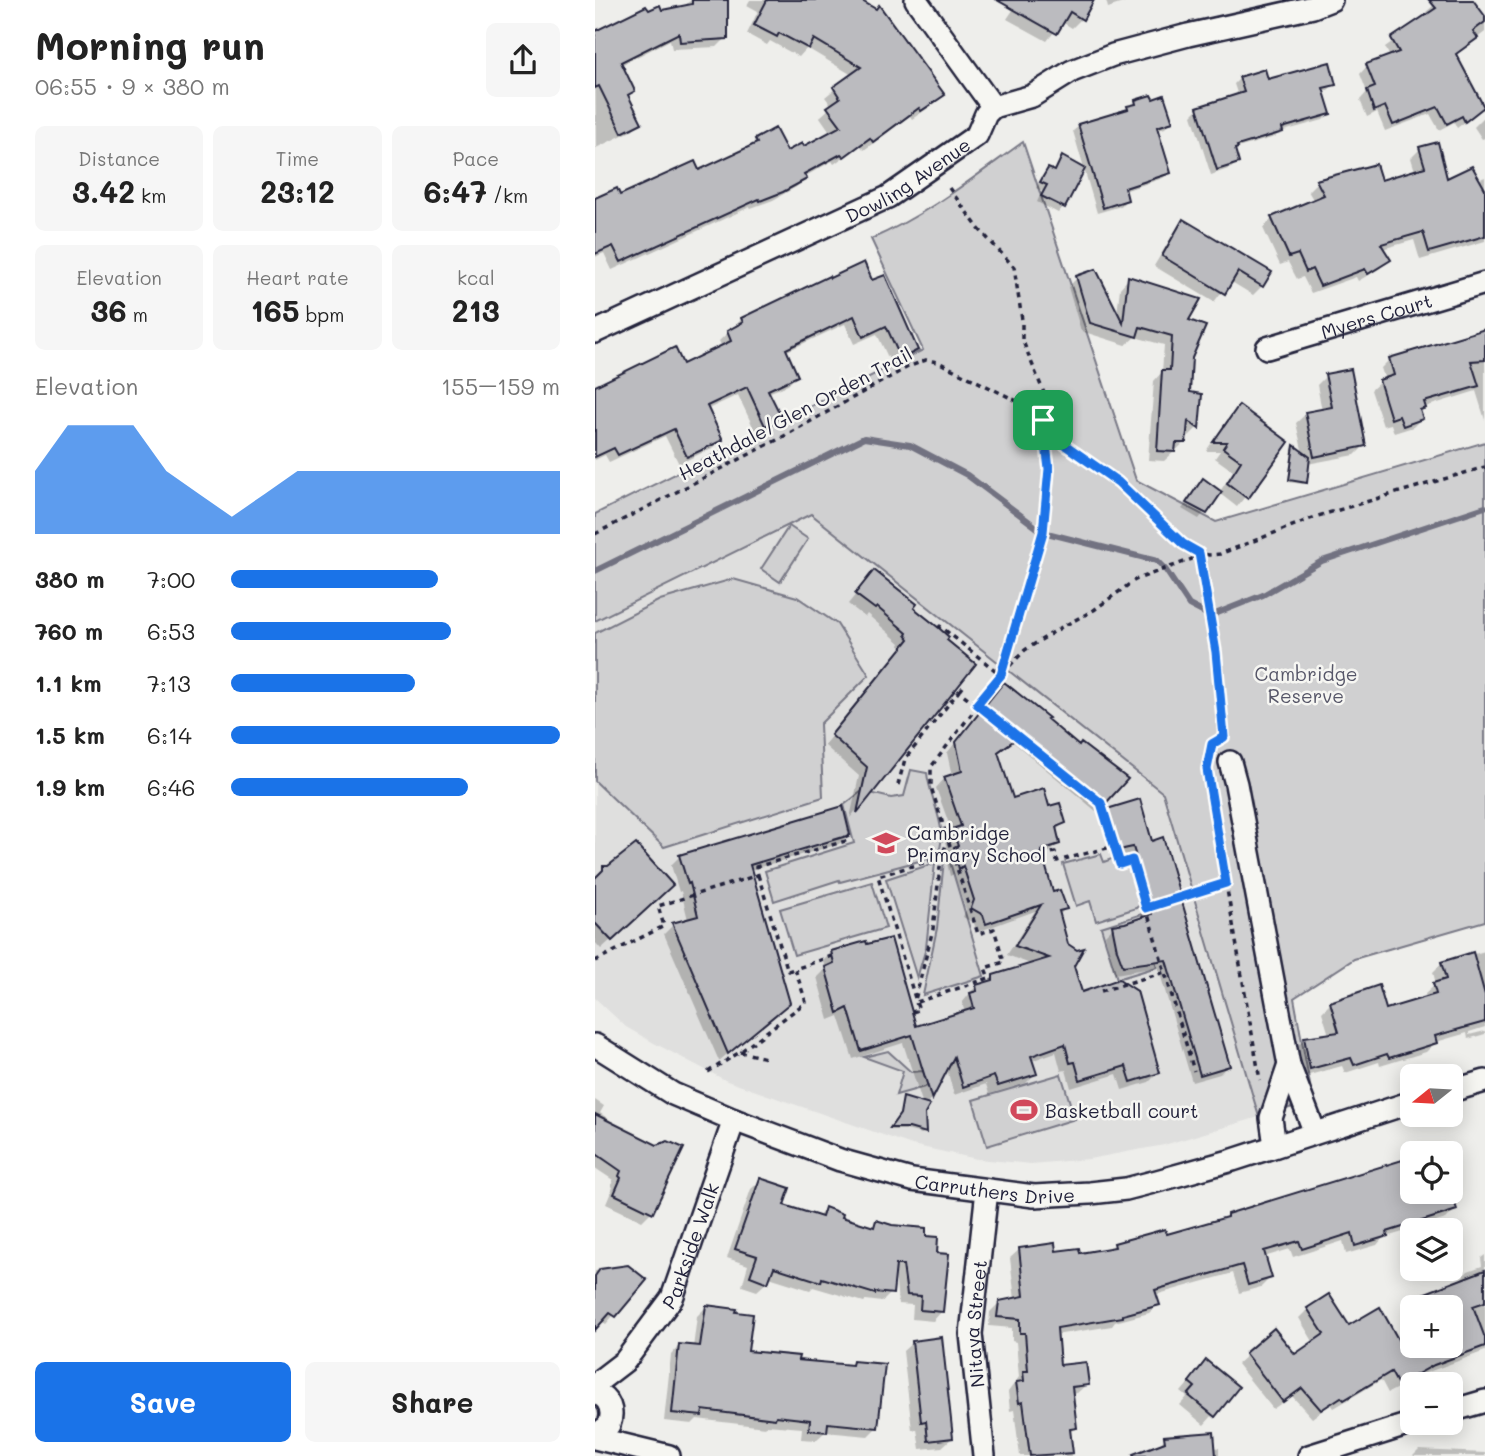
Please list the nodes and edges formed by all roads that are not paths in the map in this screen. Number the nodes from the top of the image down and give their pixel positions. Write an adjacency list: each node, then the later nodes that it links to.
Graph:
1 (916, 0): 4 (street)
2 (1331, 0): 3 (street)
3 (1263, 8): 4 (street)
4 (993, 107): 6 (street, Dowling Avenue)
5 (1485, 283): 7 (street, Myers Court)
6 (595, 332)
7 (1267, 348)
8 (1230, 762): 10 (street)
9 (595, 1045): 14 (street, Carruthers Drive)
10 (1289, 1065): 15 (street); 16 (street)
11 (1485, 1081): 12 (street)
12 (1463, 1087)
13 (1400, 1106): 15 (street, Carruthers Drive)
14 (734, 1120): 17 (street, Carruthers Drive); 18 (street, Parkside Walk)
15 (1315, 1133): 16 (street, Carruthers Drive)
16 (1275, 1146): 17 (street, Carruthers Drive)
17 (987, 1190): 27 (street, Nitaya Street)
18 (625, 1361): 19 (street, Parkside Walk); 21 (street, Parkside Walk)
19 (595, 1384)
20 (1485, 1401): 22 (street)
21 (606, 1403): 24 (street, Parkside Walk); 25 (street)
22 (1463, 1407)
23 (1400, 1427): 28 (street)
24 (595, 1437): 25 (street)
25 (644, 1451): 26 (street)
26 (669, 1456)
27 (984, 1456)
28 (1309, 1456)

